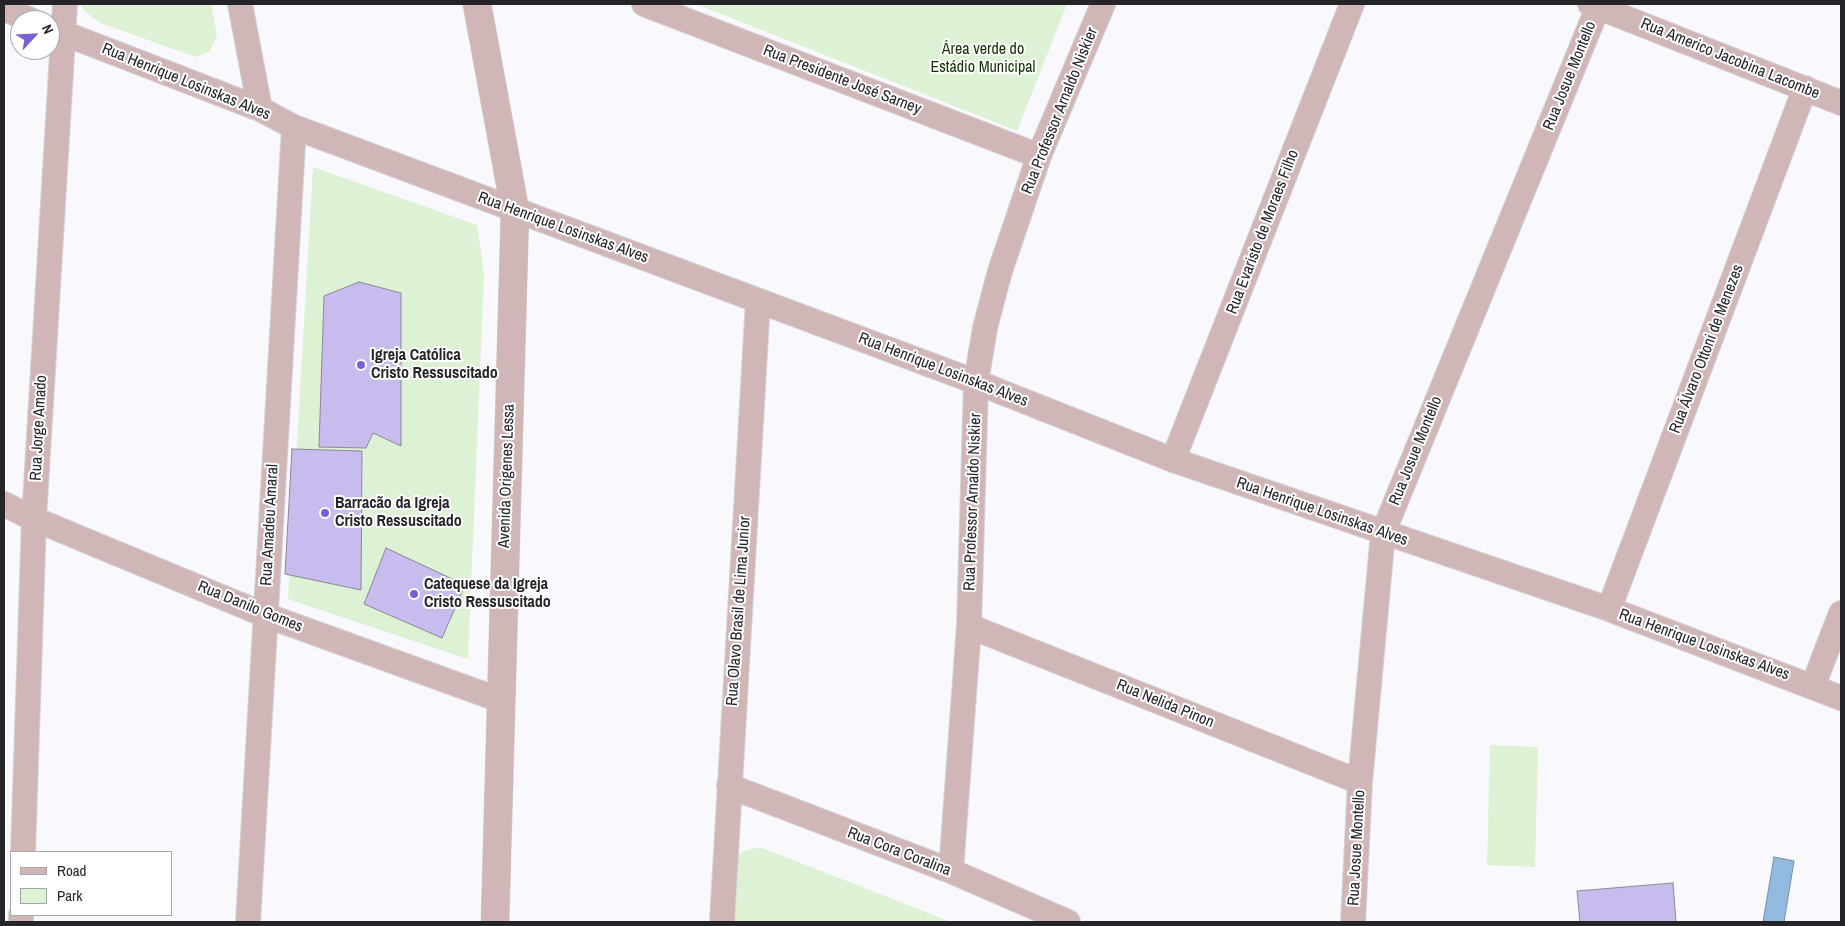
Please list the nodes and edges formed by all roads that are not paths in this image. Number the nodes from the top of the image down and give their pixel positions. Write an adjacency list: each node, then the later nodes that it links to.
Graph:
1 (65, 4): 8 (street, Rua Jorge Amado)
2 (240, 4): 13 (street)
3 (477, 4): 16 (street, Avenida Origenes Lessa)
4 (644, 4): 15 (street, Rua Presidente José Sarney)
5 (1103, 4): 15 (street, Rua Professor Arnaldo Niskier)
6 (1352, 4): 19 (street, Rua Evaristo de Moraes Filho)
7 (1594, 5): 11 (street, Rua Americo Jacobina Lacombe); 22 (street, Rua Josue Montello)
8 (60, 20)
9 (60, 31): 13 (street, Rua Henrique Losinskas Alves)
10 (56, 60): 21 (street, Rua Jorge Amado)
11 (1805, 88): 12 (street, Rua Americo Jacobina Lacombe); 23 (street, Rua Álvaro Ottoni de Menezes)
12 (1841, 103)
13 (260, 109): 14 (street, Rua Henrique Losinskas Alves)
14 (294, 127): 16 (street, Rua Henrique Losinskas Alves); 25 (street, Rua Amadeu Amaral)
15 (1039, 156): 18 (street, Rua Professor Arnaldo Niskier)
16 (515, 210): 17 (street, Rua Henrique Losinskas Alves); 29 (street, Avenida Origenes Lessa)
17 (758, 300): 18 (street, Rua Henrique Losinskas Alves); 31 (street, Rua Olavo Brasil de Lima Junior)
18 (976, 382): 19 (street, Rua Henrique Losinskas Alves); 26 (street, Rua Professor Arnaldo Niskier)
19 (1173, 460): 22 (street, Rua Henrique Losinskas Alves)
20 (4, 504): 21 (street, Rua Danilo Gomes)
21 (34, 519): 25 (street, Rua Danilo Gomes); 32 (street, Rua Jorge Amado)
22 (1383, 533): 23 (street, Rua Henrique Losinskas Alves); 30 (street, Rua Josue Montello)
23 (1609, 610): 27 (street, Rua Henrique Losinskas Alves)
24 (1841, 613): 27 (street)
25 (265, 615): 29 (street, Rua Danilo Gomes); 34 (street, Rua Amadeu Amaral)
26 (969, 626): 30 (street, Rua Nelida Pinon); 33 (street, Rua Professor Arnaldo Niskier)
27 (1812, 686): 28 (street, Rua Henrique Losinskas Alves)
28 (1841, 698)
29 (500, 700): 35 (street, Avenida Origenes Lessa)
30 (1360, 782): 38 (street, Rua Josue Montello)
31 (728, 786): 33 (street, Rua Cora Coralina); 36 (street, Rua Olavo Brasil de Lima Junior)
32 (23, 851)
33 (950, 872): 37 (street, Rua Cora Coralina)
34 (248, 922)
35 (495, 922)
36 (722, 922)
37 (1068, 922)
38 (1353, 922)

